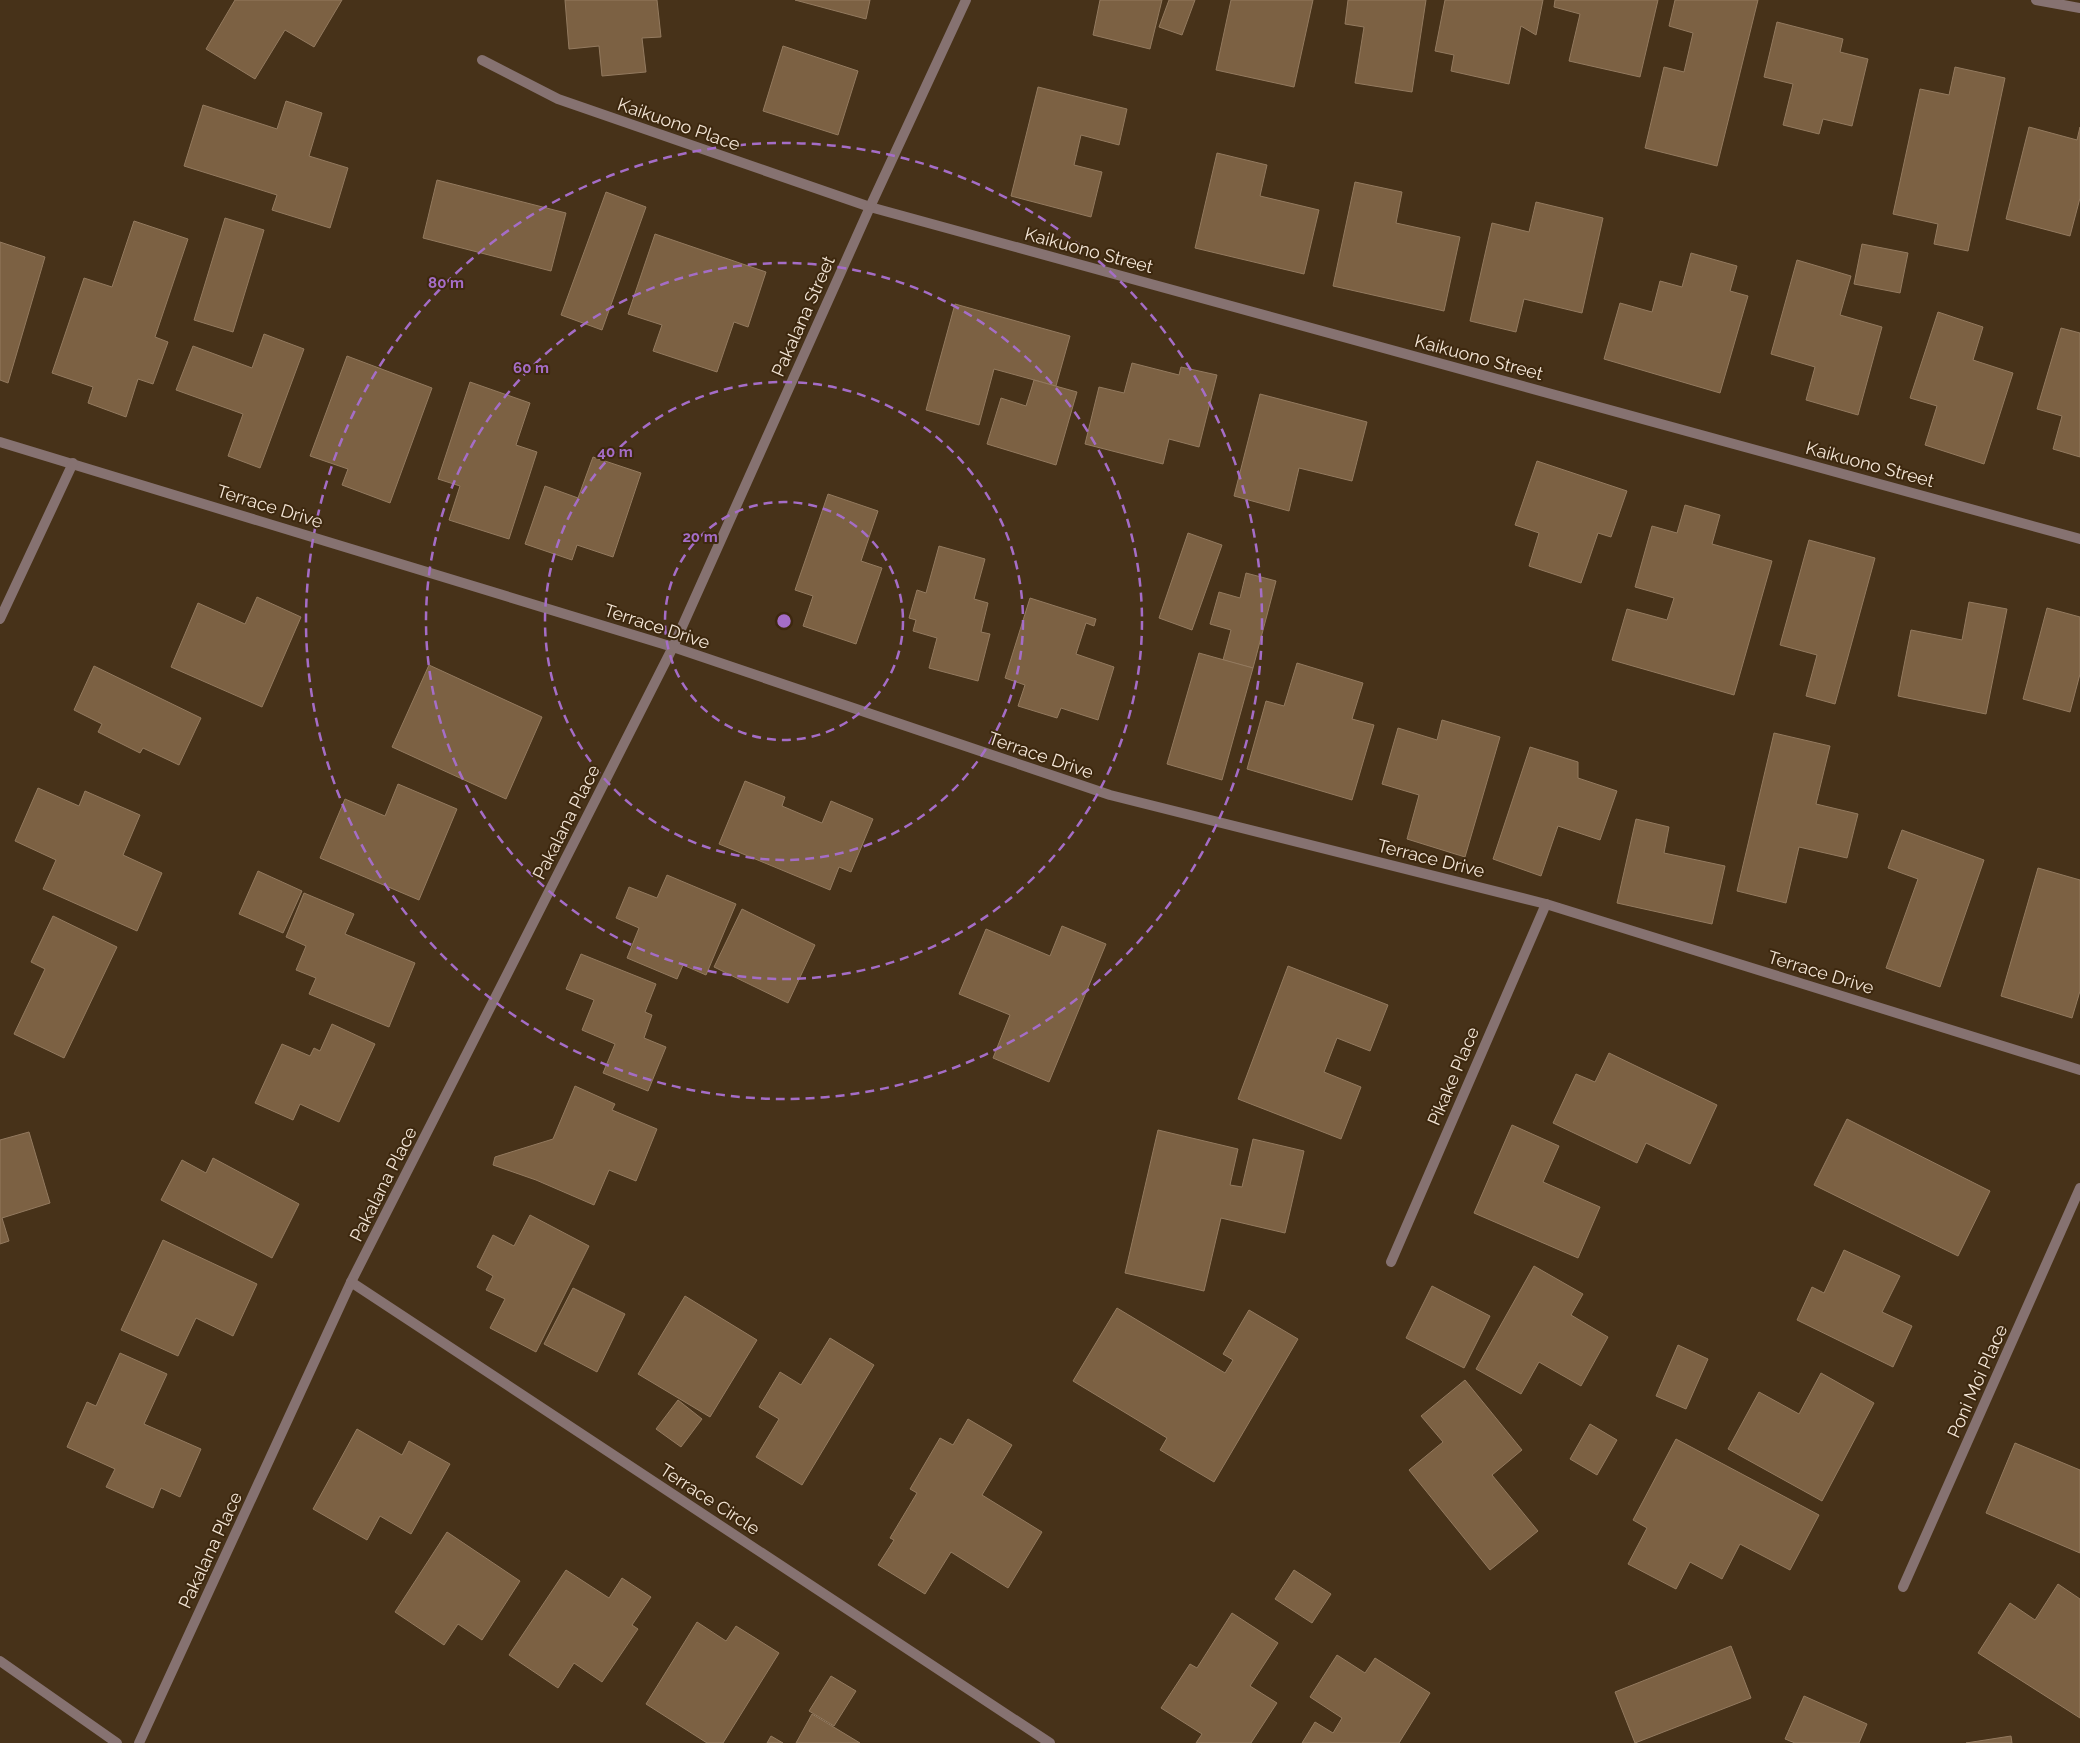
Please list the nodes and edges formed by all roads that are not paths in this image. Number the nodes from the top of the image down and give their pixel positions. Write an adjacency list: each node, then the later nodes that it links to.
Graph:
1 (966, 0): 5 (street, Pakalana Street)
2 (2036, 0): 3 (street)
3 (2080, 8)
4 (482, 60): 5 (street, Kaikuono Place)
5 (870, 207): 8 (street, Kaikuono Street); 10 (street, Pakalana Street)
6 (0, 442): 7 (street, Terrace Drive)
7 (73, 463): 9 (street); 10 (street, Terrace Drive)
8 (2080, 539)
9 (0, 619)
10 (673, 647): 11 (street, Terrace Drive); 15 (street, Pakalana Place)
11 (1546, 904): 12 (street, Terrace Drive); 14 (street, Pikake Place)
12 (2080, 1070)
13 (2080, 1188): 16 (street, Poni Moi Place)
14 (1391, 1262)
15 (352, 1282): 19 (street, Pakalana Place); 20 (street, Terrace Circle)
16 (1903, 1587)
17 (0, 1661): 18 (street)
18 (117, 1743)
19 (139, 1743)
20 (1050, 1743)

